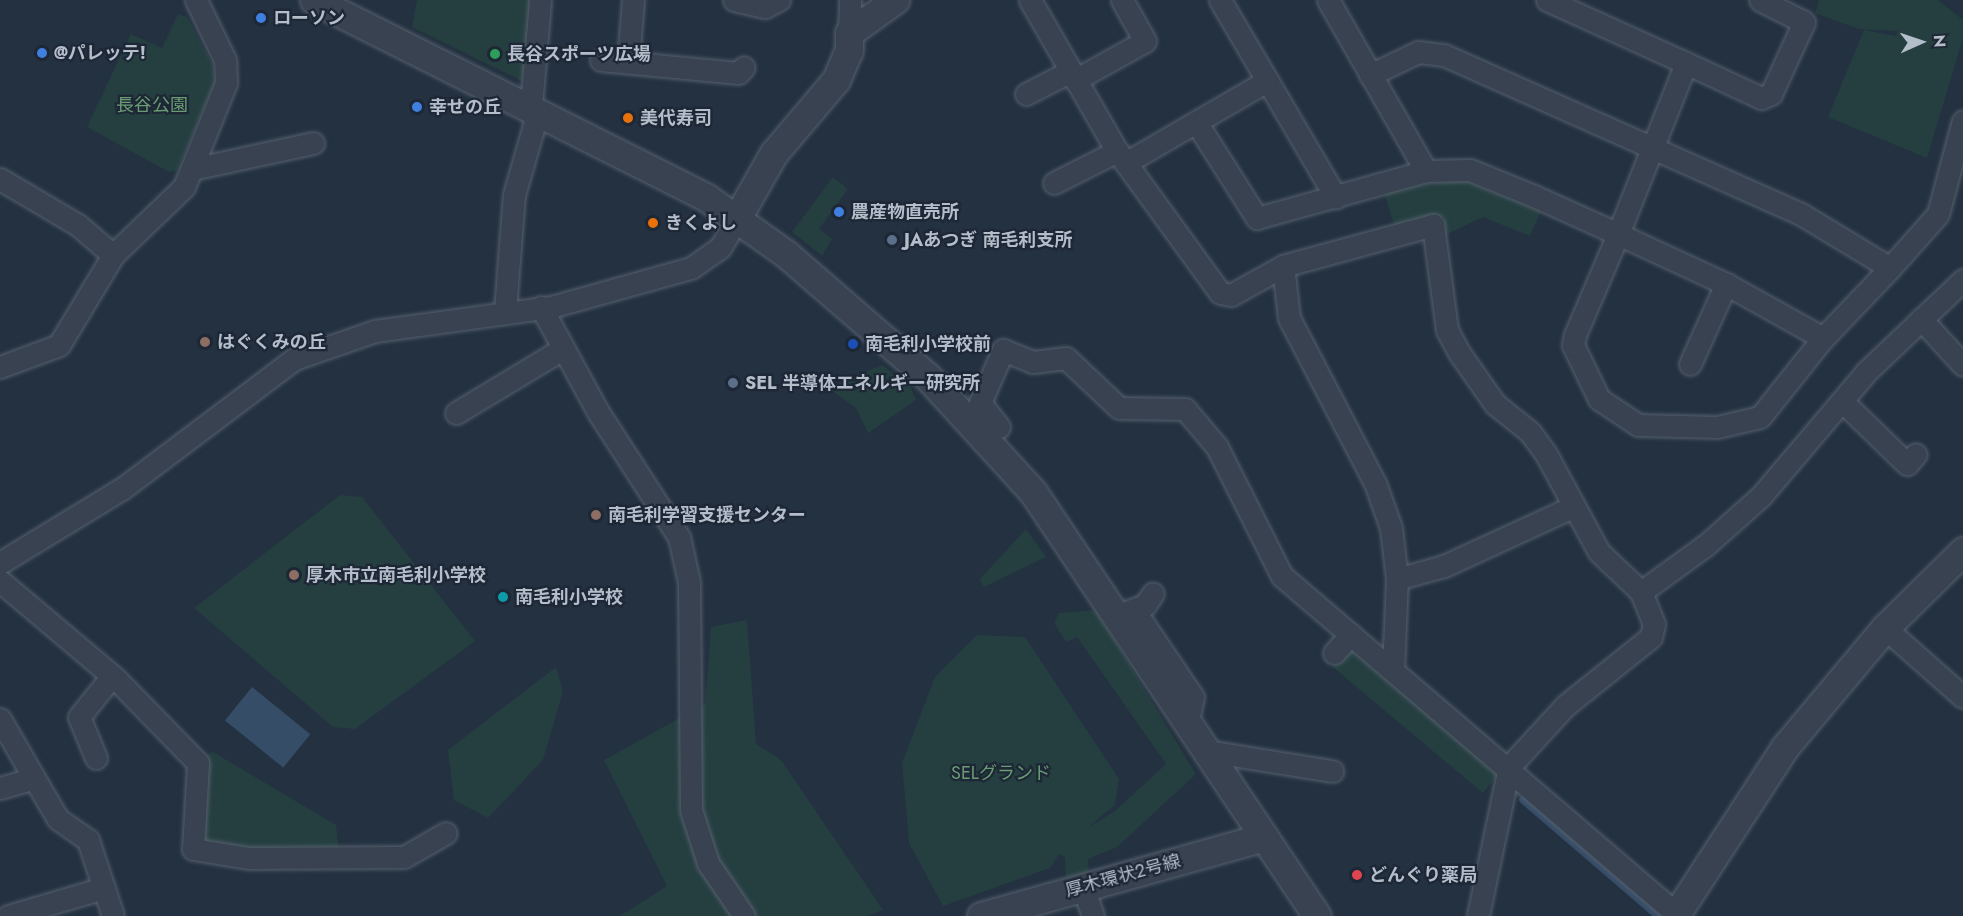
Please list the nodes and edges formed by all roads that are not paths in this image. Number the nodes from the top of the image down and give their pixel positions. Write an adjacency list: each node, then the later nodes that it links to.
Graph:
1 (196, 0): 30 (street)
2 (314, 0): 24 (street)
3 (540, 0): 24 (street)
4 (633, 0): 17 (street)
5 (734, 0): 6 (street)
6 (779, 0)
7 (850, 0): 15 (street)
8 (895, 0): 15 (street)
9 (1122, 0): 21 (street)
10 (1220, 0): 22 (street)
11 (1328, 0): 20 (street)
12 (1547, 0): 18 (street)
13 (1760, 0): 18 (street)
14 (1033, 1): 21 (street)
15 (849, 33): 35 (street)
16 (601, 60): 17 (street)
17 (628, 62): 19 (street)
18 (1686, 63): 28 (street)
19 (744, 67)
20 (1371, 75): 28 (street); 31 (street)
21 (1072, 76): 23 (street); 29 (street)
22 (1267, 81): 26 (street); 34 (street)
23 (1026, 94)
24 (531, 106): 35 (street); 43 (street)
25 (1963, 121): 39 (street)
26 (1196, 122): 29 (street); 34 (street)
27 (300, 145): 30 (street)
28 (1654, 145): 36 (street); 39 (street)
29 (1122, 156): 33 (street); 38 (street)
30 (192, 169): 37 (street)
31 (1425, 171): 34 (street); 36 (street)
32 (0, 179): 37 (street)
33 (1054, 183)
34 (1336, 198)
35 (737, 218): 42 (street); 61 (street)
36 (1618, 234): 41 (street); 45 (street)
37 (113, 255): 49 (street)
38 (1283, 266): 54 (street); 57 (street)
39 (1890, 268): 45 (street)
40 (1963, 280): 44 (street)
41 (1726, 284): 45 (street); 47 (street)
42 (541, 307): 43 (street); 46 (street)
43 (505, 311): 56 (street)
44 (1921, 319): 48 (street); 50 (street)
45 (1822, 338)
46 (562, 349): 51 (street); 82 (street)
47 (1689, 354)
48 (1963, 364)
49 (0, 367)
50 (1845, 403): 53 (street); 59 (street)
51 (456, 413)
52 (999, 427): 63 (street)
53 (1906, 465)
54 (1572, 507): 57 (street); 59 (street)
55 (1963, 551): 62 (street)
56 (0, 563)
57 (1397, 579): 65 (street)
58 (0, 580): 66 (street)
59 (1641, 592): 71 (street)
60 (1153, 593): 61 (street)
61 (1126, 613): 69 (street)
62 (1885, 628): 67 (street); 79 (street)
63 (1351, 634): 64 (street); 65 (street)
64 (1334, 653)
65 (1393, 670): 71 (street)
66 (112, 676): 70 (street); 75 (street)
67 (1963, 697)
68 (0, 719): 73 (street)
69 (1207, 751): 72 (street); 76 (street)
70 (96, 758)
71 (1509, 767): 79 (street); 86 (street)
72 (1332, 771)
73 (34, 778): 74 (street); 78 (street)
74 (0, 788)
75 (446, 833)
76 (1264, 837): 77 (street, 厚木環状2号線); 85 (street)
77 (1083, 887): 83 (street, 厚木環状2号線); 84 (street)
78 (104, 888): 80 (street); 81 (street)
79 (1677, 915)
80 (8, 916)
81 (113, 916)
82 (744, 916)
83 (981, 916)
84 (1093, 916)
85 (1317, 916)
86 (1478, 916)

